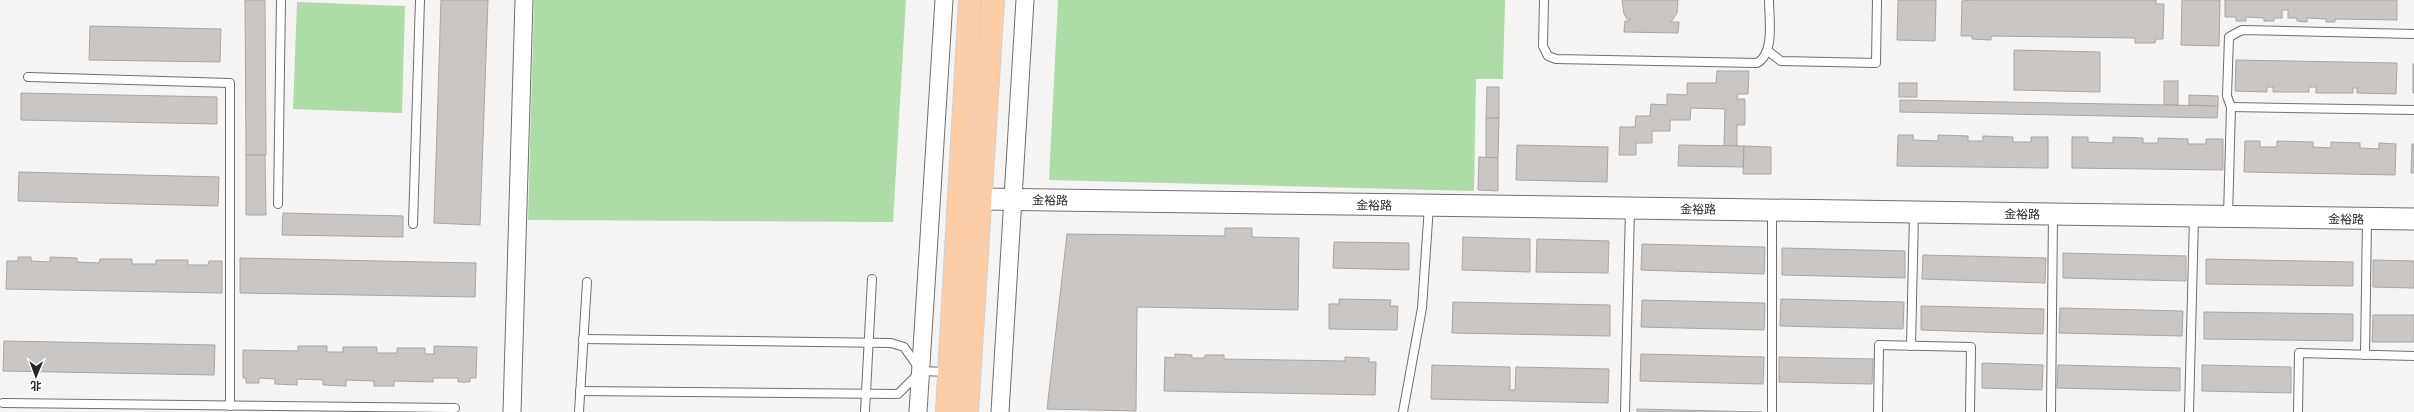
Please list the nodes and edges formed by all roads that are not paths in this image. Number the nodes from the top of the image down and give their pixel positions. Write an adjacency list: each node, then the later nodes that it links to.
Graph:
1 (281, 0): 18 (lane)
2 (420, 0): 28 (lane)
3 (524, 0): 45 (street)
4 (944, 0): 36 (street)
5 (970, 0): 37 (main road)
6 (993, 0): 16 (main road)
7 (1025, 0): 17 (street)
8 (1544, 0): 12 (lane)
9 (1769, 0): 12 (lane)
10 (1877, 0): 12 (lane)
11 (2414, 34): 14 (lane)
12 (1768, 51)
13 (28, 77): 41 (lane)
14 (2231, 107): 15 (lane); 25 (lane)
15 (2414, 110)
16 (982, 199): 17 (street, 金裕路); 50 (main road)
17 (1012, 200): 19 (street, 金裕路); 51 (street)
18 (278, 204)
19 (1429, 206): 20 (street, 金裕路); 52 (lane)
20 (1630, 209): 21 (street, 金裕路); 53 (lane)
21 (1772, 210): 22 (street, 金裕路); 54 (lane)
22 (1914, 212): 23 (street, 金裕路); 33 (lane)
23 (2053, 214): 24 (street, 金裕路); 57 (lane)
24 (2194, 216): 25 (street, 金裕路); 58 (lane)
25 (2228, 217): 26 (street, 金裕路)
26 (2367, 219): 27 (street, 金裕路); 34 (lane)
27 (2414, 220)
28 (413, 224)
29 (872, 279): 32 (lane)
30 (587, 282): 31 (lane)
31 (583, 338): 32 (lane); 38 (lane)
32 (868, 342): 36 (lane); 39 (lane)
33 (1911, 346): 55 (lane); 56 (lane)
34 (2365, 355): 35 (lane); 59 (lane)
35 (2414, 356)
36 (921, 372): 37 (lane); 39 (lane); 48 (street)
37 (950, 372): 49 (main road)
38 (580, 391): 39 (lane); 46 (lane)
39 (866, 395): 47 (lane)
40 (3, 402): 42 (lane)
41 (230, 406): 42 (lane); 44 (lane)
42 (133, 408)
43 (455, 408): 44 (lane)
44 (328, 409)
45 (512, 412)
46 (579, 412)
47 (865, 412)
48 (918, 412)
49 (947, 412)
50 (968, 412)
51 (1000, 412)
52 (1403, 412)
53 (1625, 412)
54 (1772, 412)
55 (1878, 412)
56 (1970, 412)
57 (2051, 412)
58 (2190, 412)
59 (2298, 412)

